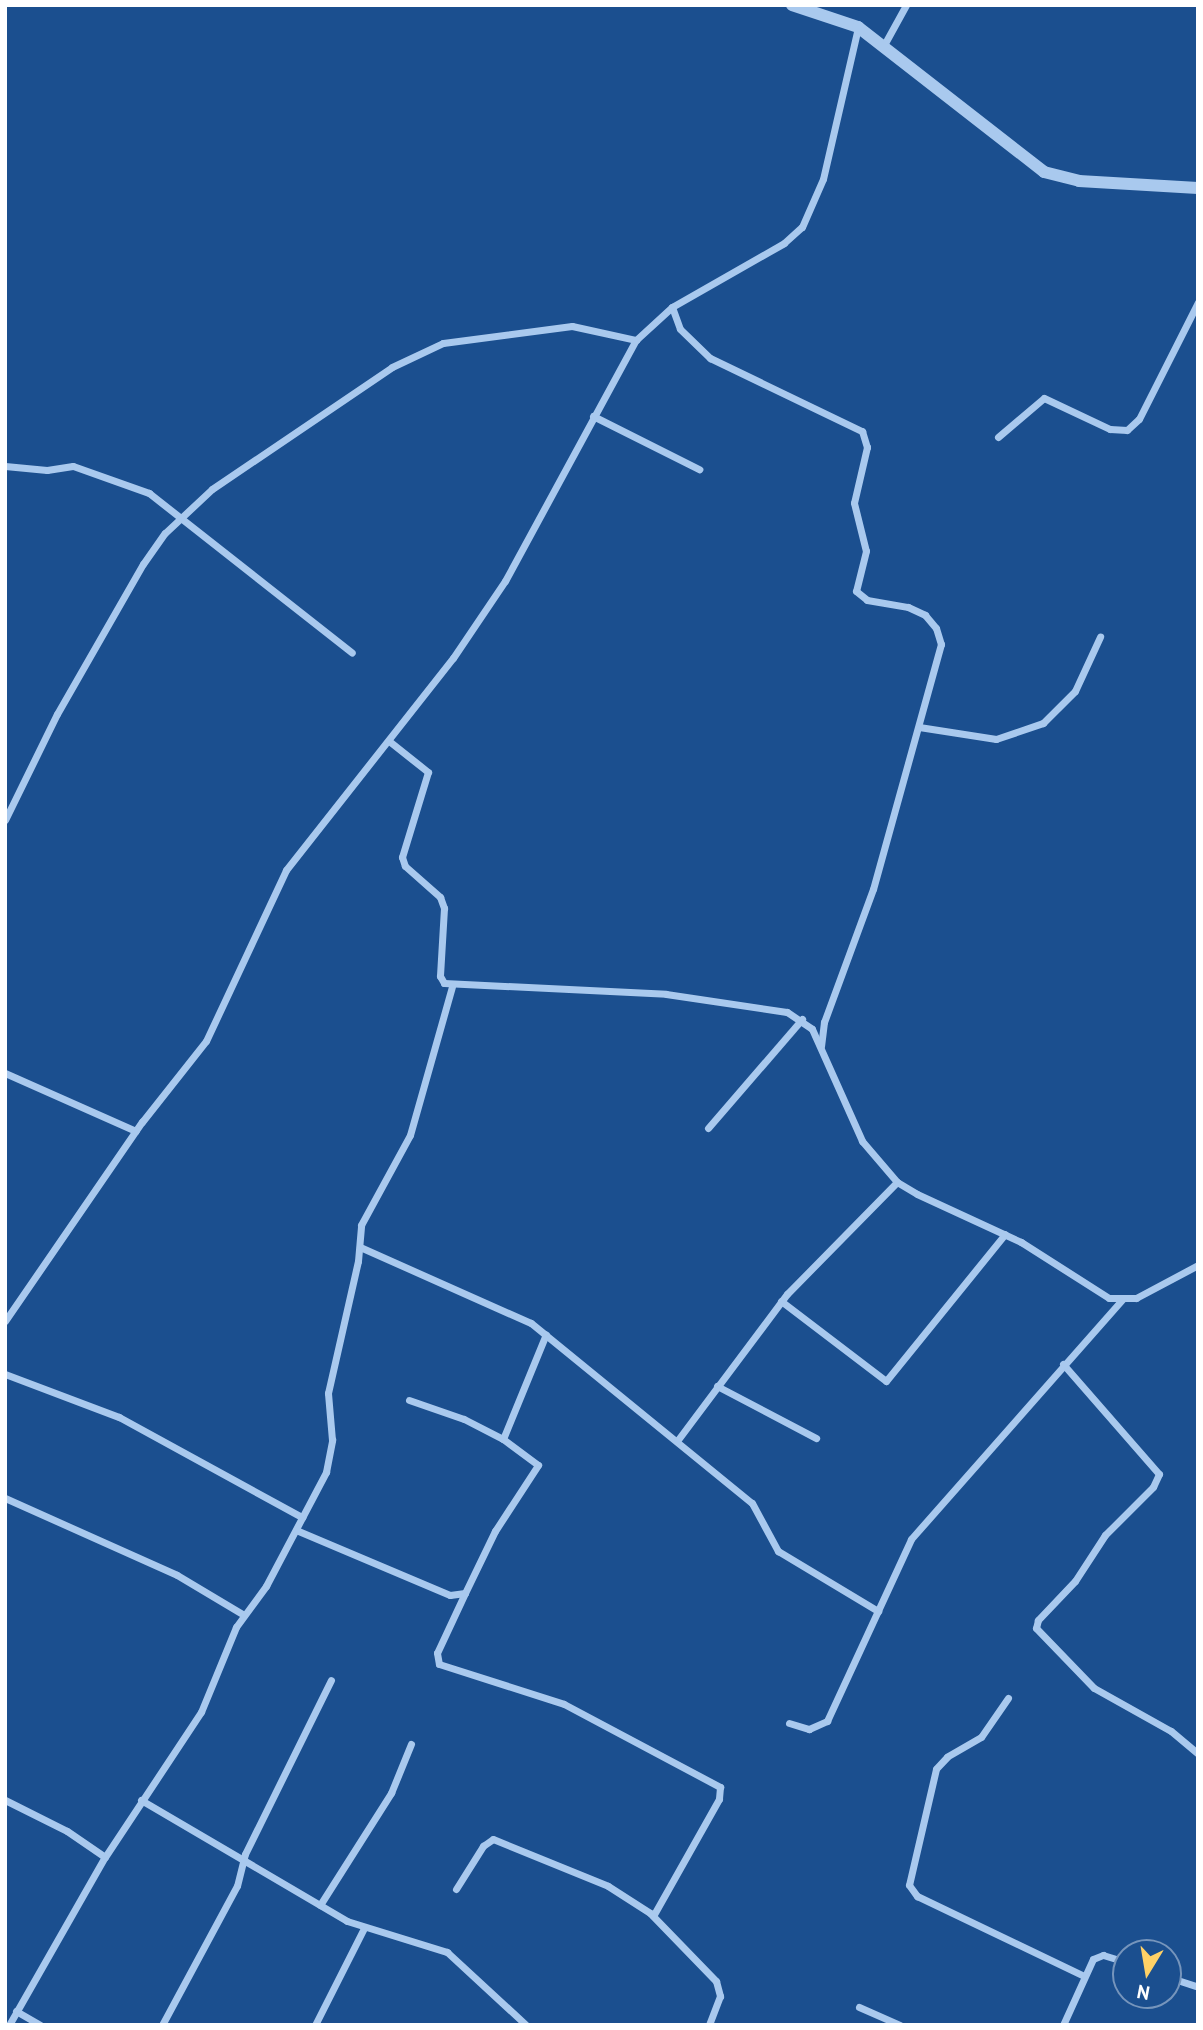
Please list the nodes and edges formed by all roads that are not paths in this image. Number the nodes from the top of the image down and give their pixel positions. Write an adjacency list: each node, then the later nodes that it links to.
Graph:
1 (792, 5): 3 (street)
2 (906, 5): 4 (street)
3 (858, 27): 4 (street); 7 (street)
4 (884, 45): 5 (street)
5 (1198, 188)
6 (1198, 302): 10 (street)
7 (672, 307): 8 (street); 16 (street)
8 (636, 340): 9 (street); 13 (street)
9 (593, 416): 12 (street); 17 (street)
10 (998, 437)
11 (5, 466): 13 (street)
12 (699, 469)
13 (181, 515): 15 (street); 18 (street)
14 (1100, 637): 16 (street)
15 (352, 653)
16 (919, 727): 21 (street)
17 (389, 741): 19 (street); 24 (street)
18 (5, 820)
19 (452, 987): 20 (street); 27 (street)
20 (802, 1019): 21 (street); 23 (street)
21 (821, 1047): 25 (street)
22 (5, 1073): 24 (street)
23 (708, 1128)
24 (136, 1130): 31 (street)
25 (897, 1182): 26 (street); 30 (street)
26 (1005, 1234): 29 (street); 30 (street)
27 (360, 1247): 32 (street); 41 (street)
28 (1198, 1265): 29 (street)
29 (1122, 1300): 33 (street)
30 (781, 1301): 35 (street)
31 (5, 1321)
32 (546, 1334): 38 (street); 39 (street)
33 (1063, 1364): 44 (street); 50 (street)
34 (5, 1374): 41 (street)
35 (717, 1386): 37 (street); 39 (street)
36 (409, 1400): 38 (street)
37 (816, 1438)
38 (503, 1439): 43 (street)
39 (677, 1441): 44 (street)
40 (5, 1499): 45 (street)
41 (302, 1517): 42 (street)
42 (296, 1530): 43 (street); 45 (street)
43 (465, 1593): 57 (street)
44 (878, 1611): 48 (street)
45 (244, 1615): 52 (street)
46 (331, 1680): 54 (street)
47 (1008, 1698): 60 (street)
48 (789, 1723)
49 (411, 1744): 56 (street)
50 (1198, 1754)
51 (5, 1800): 53 (street)
52 (141, 1800): 53 (street); 54 (street)
53 (105, 1857): 62 (street)
54 (243, 1860): 56 (street); 65 (street)
55 (456, 1889): 57 (street)
56 (320, 1905): 58 (street)
57 (653, 1916): 68 (street)
58 (364, 1928): 66 (street); 67 (street)
59 (1112, 1959): 60 (street)
60 (1084, 1976): 70 (street)
61 (859, 2007): 69 (street)
62 (16, 2011): 63 (street); 64 (street)
63 (9, 2025)
64 (40, 2025)
65 (162, 2025)
66 (314, 2025)
67 (526, 2025)
68 (709, 2025)
69 (900, 2025)
70 (1063, 2025)

